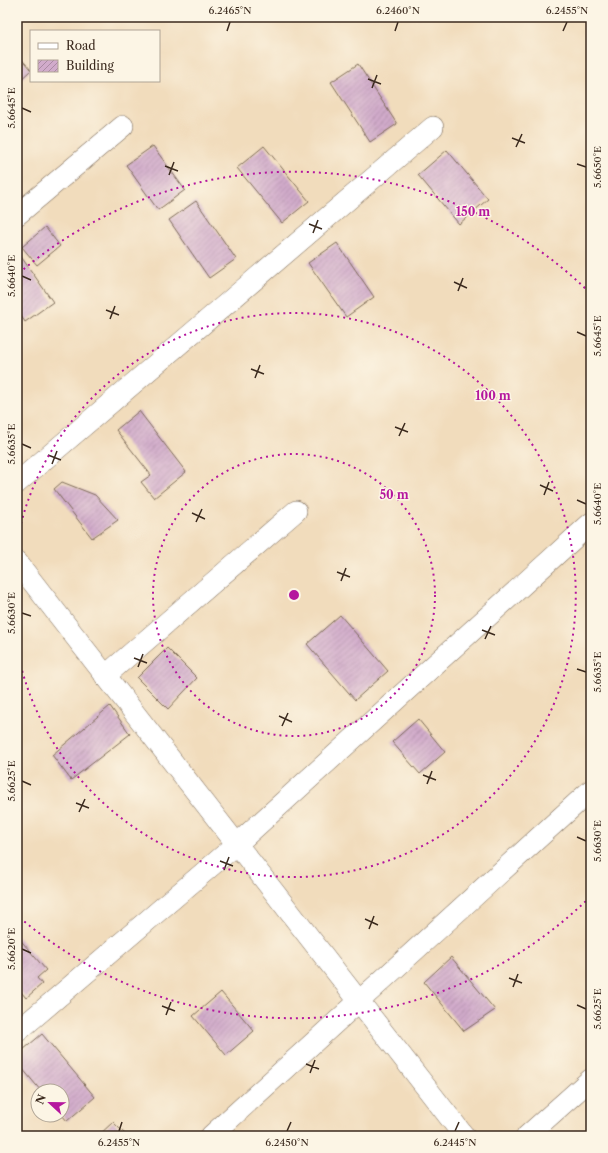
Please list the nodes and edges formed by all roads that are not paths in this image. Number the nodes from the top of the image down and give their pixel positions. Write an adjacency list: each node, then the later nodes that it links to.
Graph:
1 (123, 126): 3 (street)
2 (433, 127): 4 (street)
3 (17, 215)
4 (17, 483)
5 (296, 512): 8 (street)
6 (591, 523): 10 (street)
7 (17, 562): 8 (street)
8 (105, 676): 10 (street)
9 (591, 790): 11 (street)
10 (237, 844): 11 (street); 12 (street)
11 (359, 1002): 14 (street); 15 (street)
12 (17, 1032)
13 (591, 1079): 16 (street)
14 (210, 1136)
15 (464, 1136)
16 (527, 1136)

